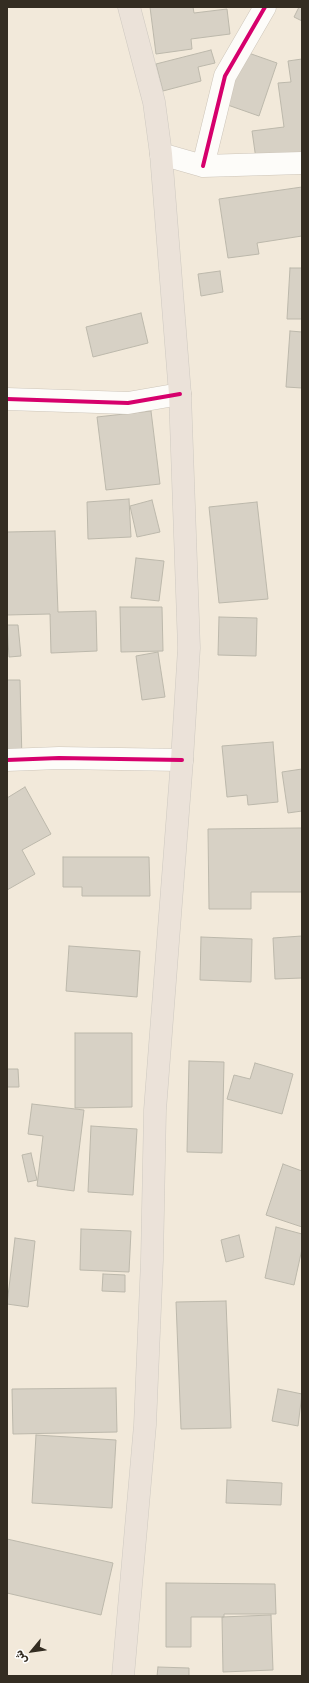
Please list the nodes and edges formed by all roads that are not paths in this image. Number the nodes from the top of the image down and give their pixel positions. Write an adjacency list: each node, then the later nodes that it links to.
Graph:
1 (129, 7): 3 (main road)
2 (265, 7): 5 (street)
3 (161, 154): 5 (street); 6 (main road)
4 (302, 163): 5 (street)
5 (203, 166)
6 (180, 394): 7 (street); 9 (main road)
7 (7, 400)
8 (7, 760): 9 (street)
9 (182, 760): 10 (main road)
10 (123, 1676)

